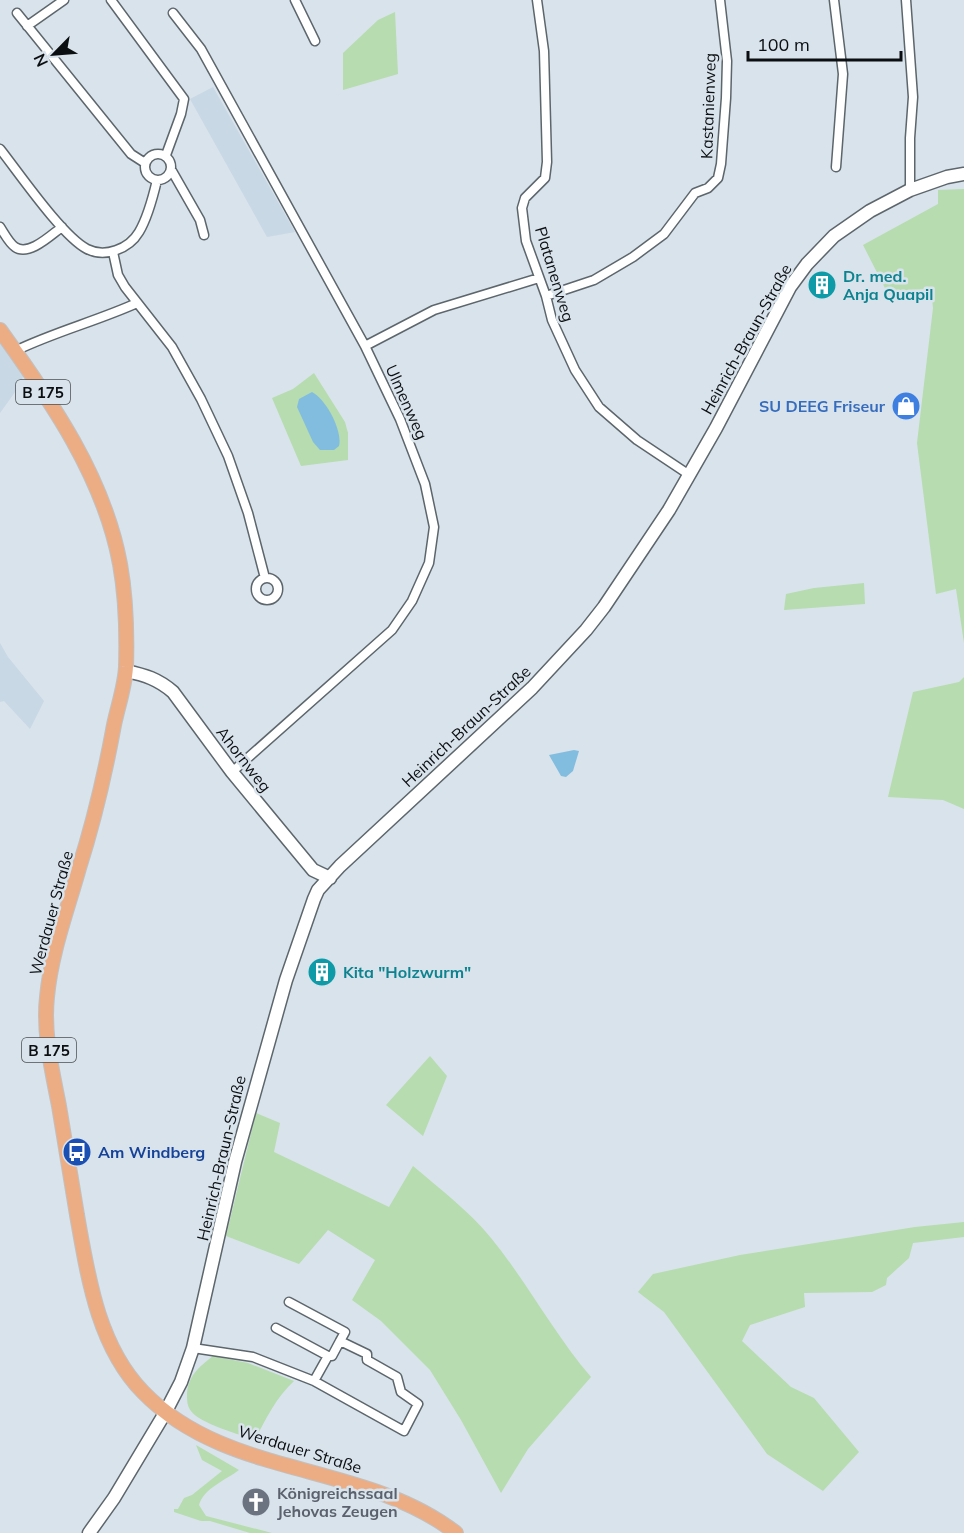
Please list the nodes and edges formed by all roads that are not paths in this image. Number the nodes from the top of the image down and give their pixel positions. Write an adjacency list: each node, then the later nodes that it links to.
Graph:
1 (64, 0): 10 (street)
2 (111, 0): 13 (street)
3 (295, 0): 11 (street)
4 (537, 0): 24 (street, Platanenweg)
5 (720, 0): 25 (street, Kastanienweg)
6 (834, 0): 15 (street)
7 (906, 0): 19 (street)
8 (17, 13): 10 (street)
9 (173, 13): 28 (street, Ulmenweg)
10 (27, 26): 14 (street)
11 (315, 41)
12 (0, 149): 20 (street)
13 (166, 155): 14 (street); 16 (street)
14 (145, 163): 18 (street)
15 (836, 167)
16 (171, 171): 18 (street); 22 (street)
17 (964, 174): 19 (street, Heinrich-Braun-Straße)
18 (157, 180): 23 (street)
19 (910, 190): 30 (street, Heinrich-Braun-Straße)
20 (62, 226): 21 (street); 23 (street)
21 (0, 227)
22 (204, 235)
23 (113, 252): 26 (street)
24 (539, 278): 25 (street, Platanenweg); 28 (street)
25 (546, 297): 30 (street, Platanenweg)
26 (137, 303): 29 (street); 31 (street)
27 (0, 330): 29 (main road, Werdauer Straße / B 175)
28 (365, 346): 33 (street, Ulmenweg)
29 (15, 351): 32 (main road, Werdauer Straße / B 175)
30 (688, 474): 34 (street, Heinrich-Braun-Straße)
31 (265, 578)
32 (126, 671): 33 (street, Ahornweg); 41 (main road, Werdauer Straße / B 175)
33 (232, 772): 34 (street, Ahornweg)
34 (330, 878): 38 (street, Heinrich-Braun-Straße)
35 (289, 1302): 37 (street)
36 (276, 1328): 39 (street)
37 (340, 1341): 39 (street); 40 (street)
38 (193, 1348): 40 (street); 41 (street, Heinrich-Braun-Straße)
39 (328, 1356): 40 (street)
40 (314, 1381)
41 (165, 1413): 42 (street, Heinrich-Braun-Straße); 43 (main road, Werdauer Straße / B 175)
42 (89, 1533)
43 (456, 1533)

